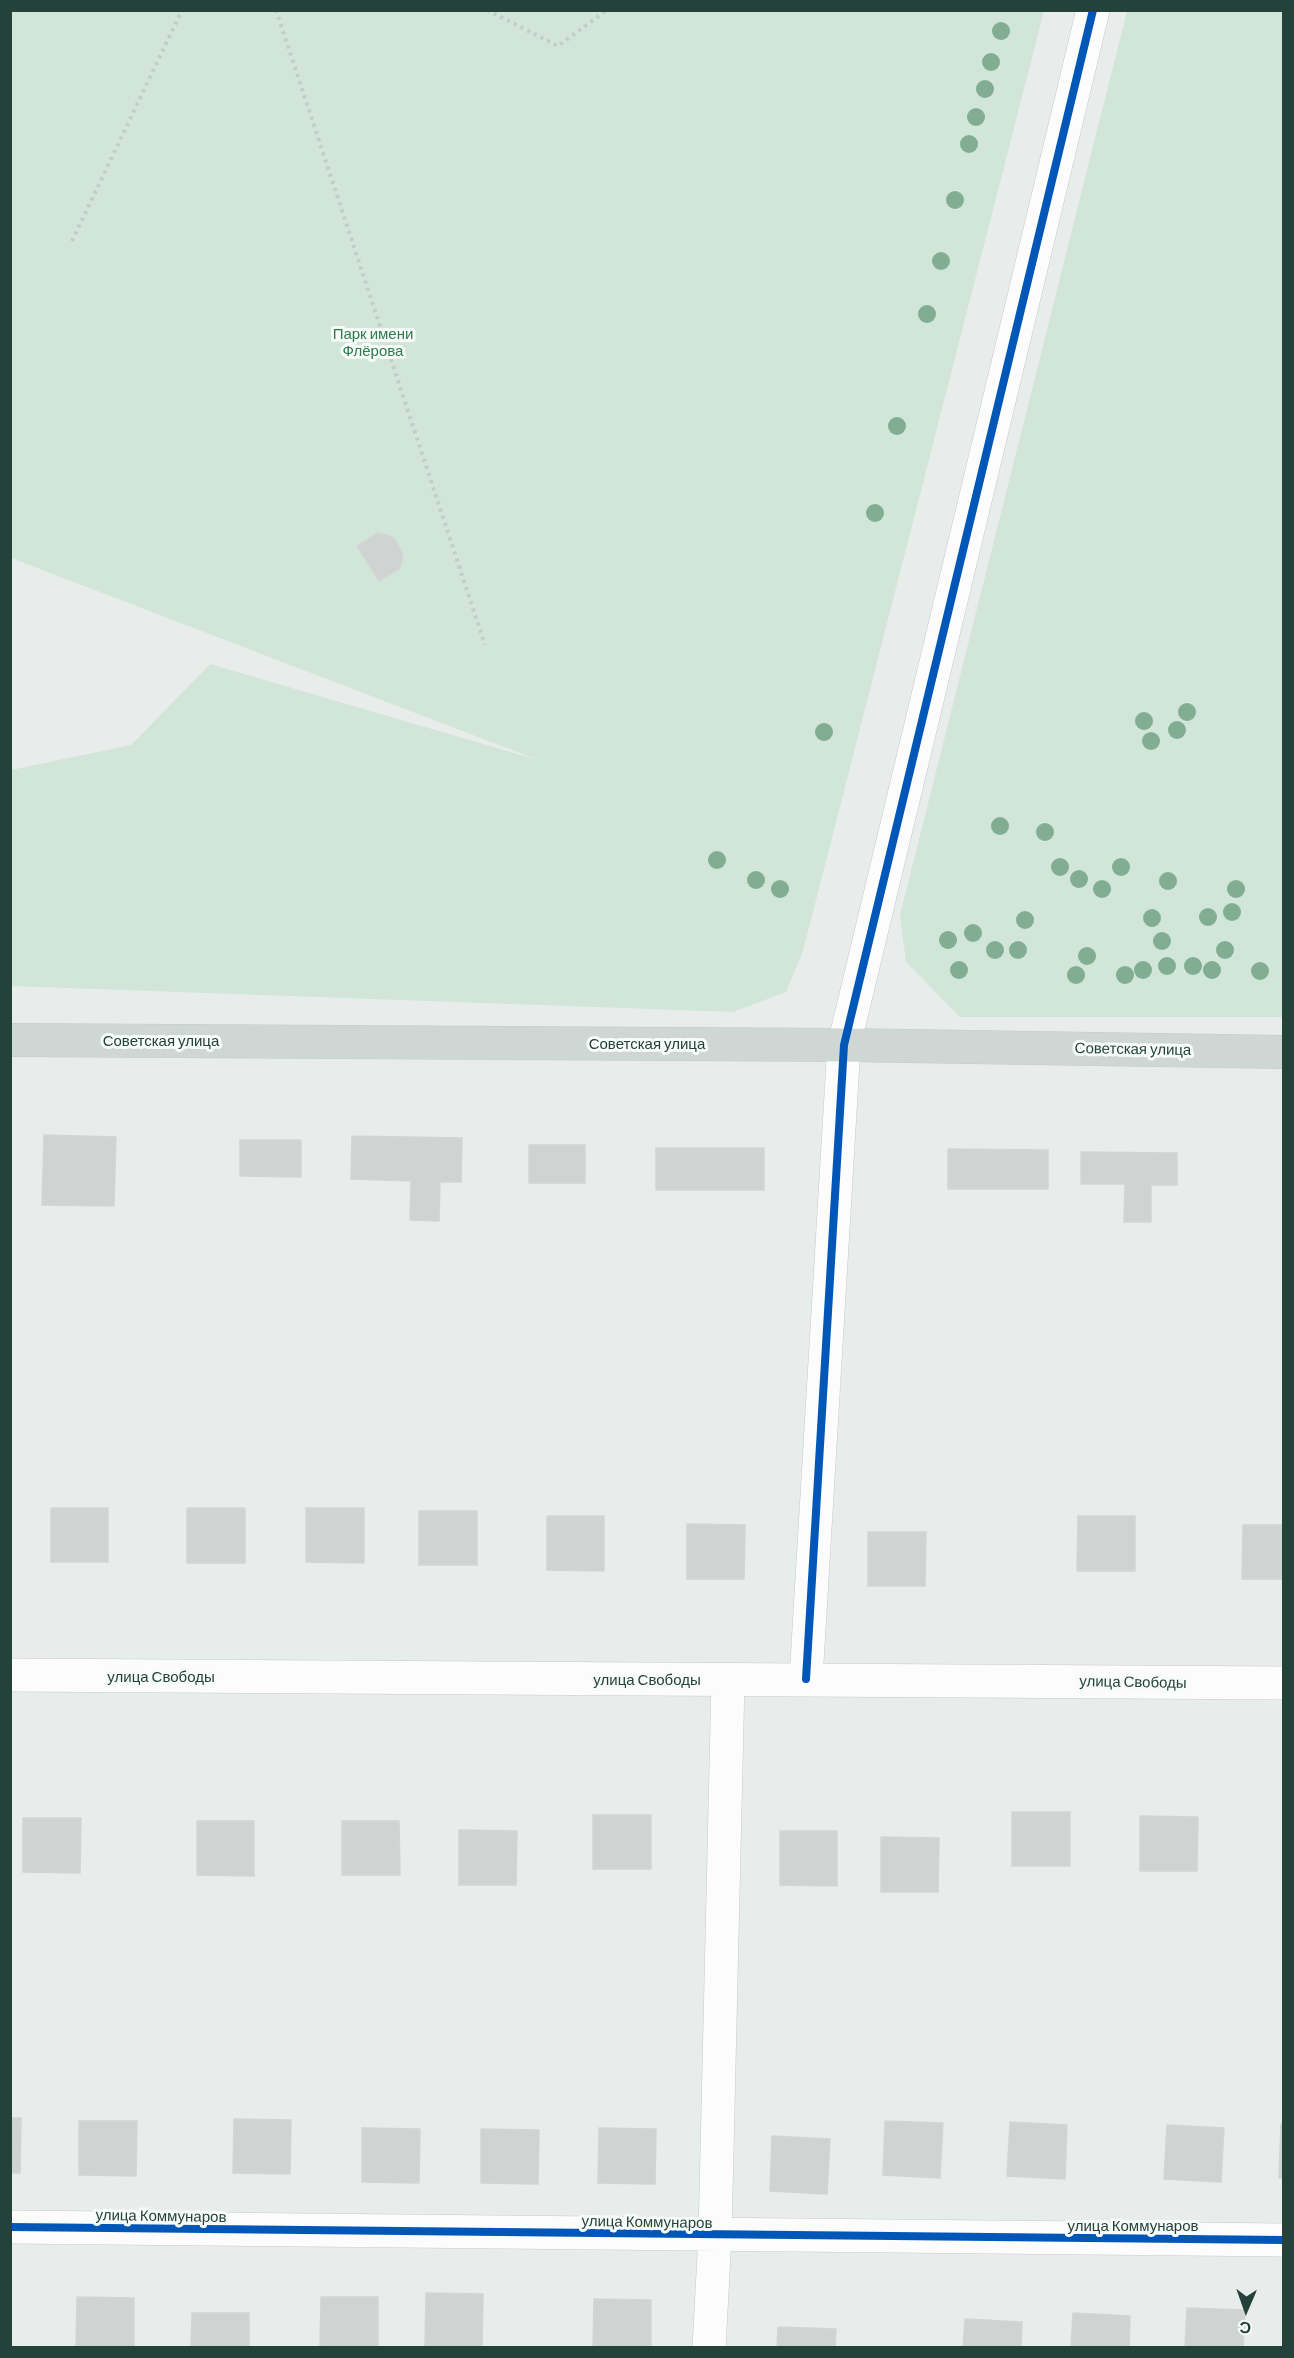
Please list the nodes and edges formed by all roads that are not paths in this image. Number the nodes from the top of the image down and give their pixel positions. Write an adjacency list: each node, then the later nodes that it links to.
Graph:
1 (1093, 10): 3 (street)
2 (10, 1040): 3 (main road, Советская улица)
3 (844, 1045): 4 (main road, Советская улица); 6 (street)
4 (1284, 1052)
5 (10, 1676): 7 (street, улица Свободы)
6 (806, 1679): 7 (street, улица Свободы); 8 (street, улица Свободы)
7 (728, 1681): 10 (street)
8 (1284, 1683)
9 (10, 2227): 10 (street, улица Коммунаров)
10 (715, 2236): 11 (street, улица Коммунаров); 12 (street)
11 (1284, 2240)
12 (709, 2348)

